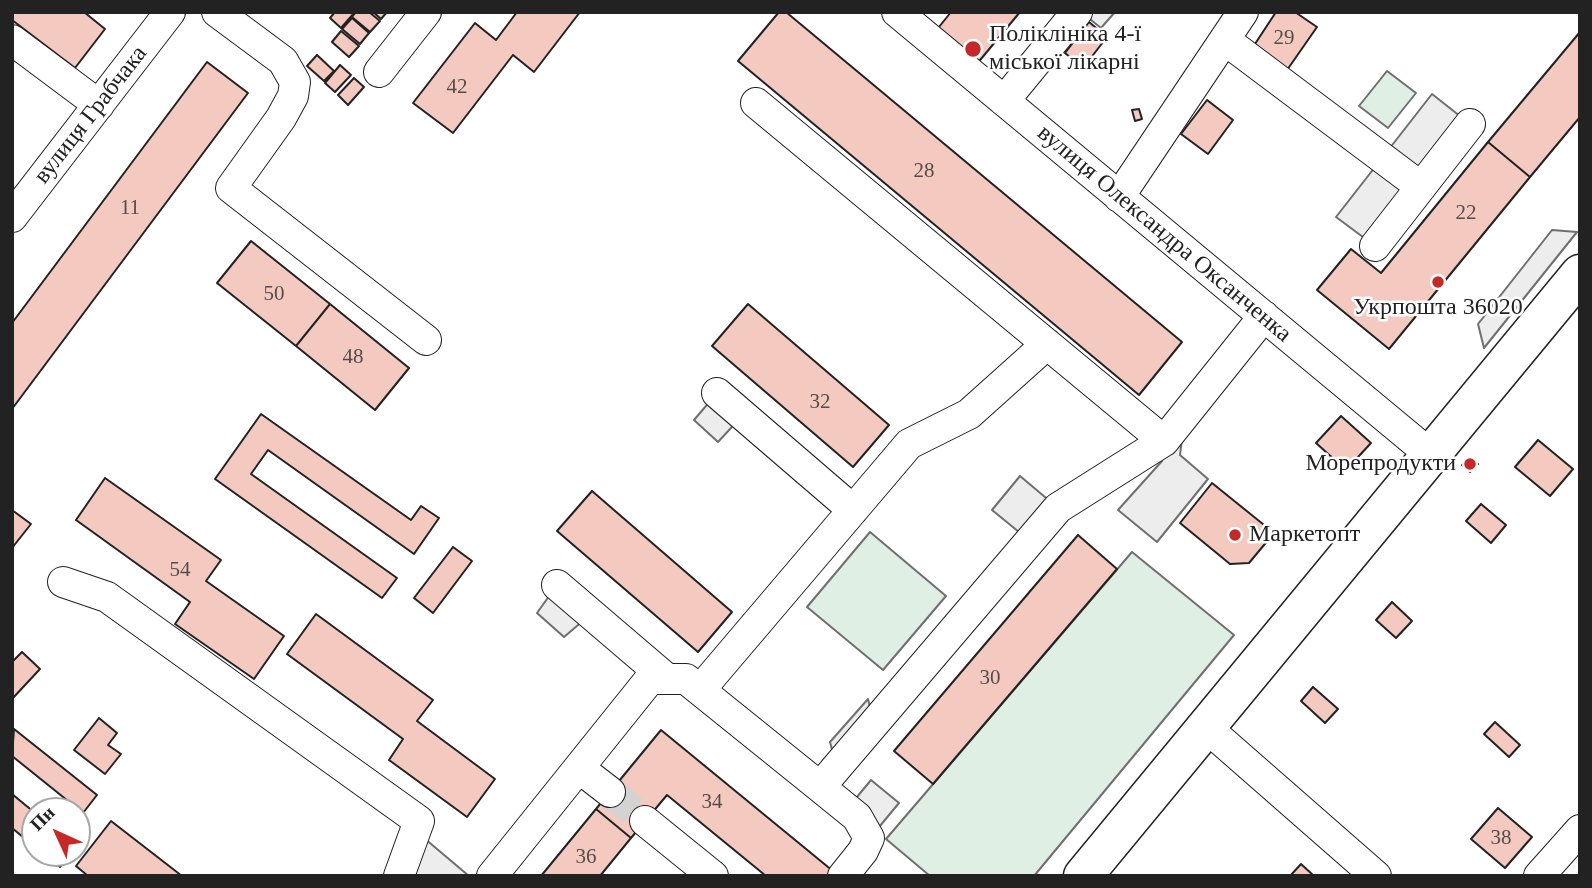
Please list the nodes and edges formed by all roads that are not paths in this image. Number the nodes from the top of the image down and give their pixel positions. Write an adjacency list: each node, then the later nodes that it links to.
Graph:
1 (170, 12): 11 (street, вулиця Грабчака)
2 (217, 12): 19 (street)
3 (426, 12): 8 (street)
4 (897, 12): 9 (street, вулиця Олександра Оксанченка)
5 (1077, 12): 9 (street)
6 (1232, 22): 13 (street); 14 (street)
7 (12, 40): 11 (street)
8 (379, 72)
9 (1004, 101): 14 (street, вулиця Олександра Оксанченка)
10 (756, 103): 20 (street)
11 (99, 105): 15 (street, вулиця Грабчака)
12 (1469, 124): 13 (street)
13 (1421, 187): 16 (street)
14 (1119, 197): 18 (street, вулиця Олександра Оксанченка)
15 (12, 217)
16 (1375, 246)
17 (1580, 274): 23 (main road)
18 (1264, 316): 22 (street); 23 (street, вулиця Олександра Оксанченка)
19 (426, 340)
20 (1047, 344): 22 (street); 24 (street)
21 (717, 393): 24 (street)
22 (1164, 441): 31 (street)
23 (1431, 455): 29 (main road)
24 (853, 510): 28 (street)
25 (63, 582): 35 (street)
26 (557, 585): 27 (street)
27 (667, 679): 28 (street); 30 (street)
28 (700, 690): 31 (street)
29 (1206, 728): 39 (main road); 40 (street)
30 (579, 768): 32 (street); 36 (street)
31 (820, 787): 38 (street)
32 (610, 792)
33 (645, 821): 37 (street)
34 (1580, 830): 41 (street)
35 (399, 876)
36 (492, 876)
37 (713, 876)
38 (843, 876)
39 (1083, 876)
40 (1376, 876)
41 (1539, 876)

